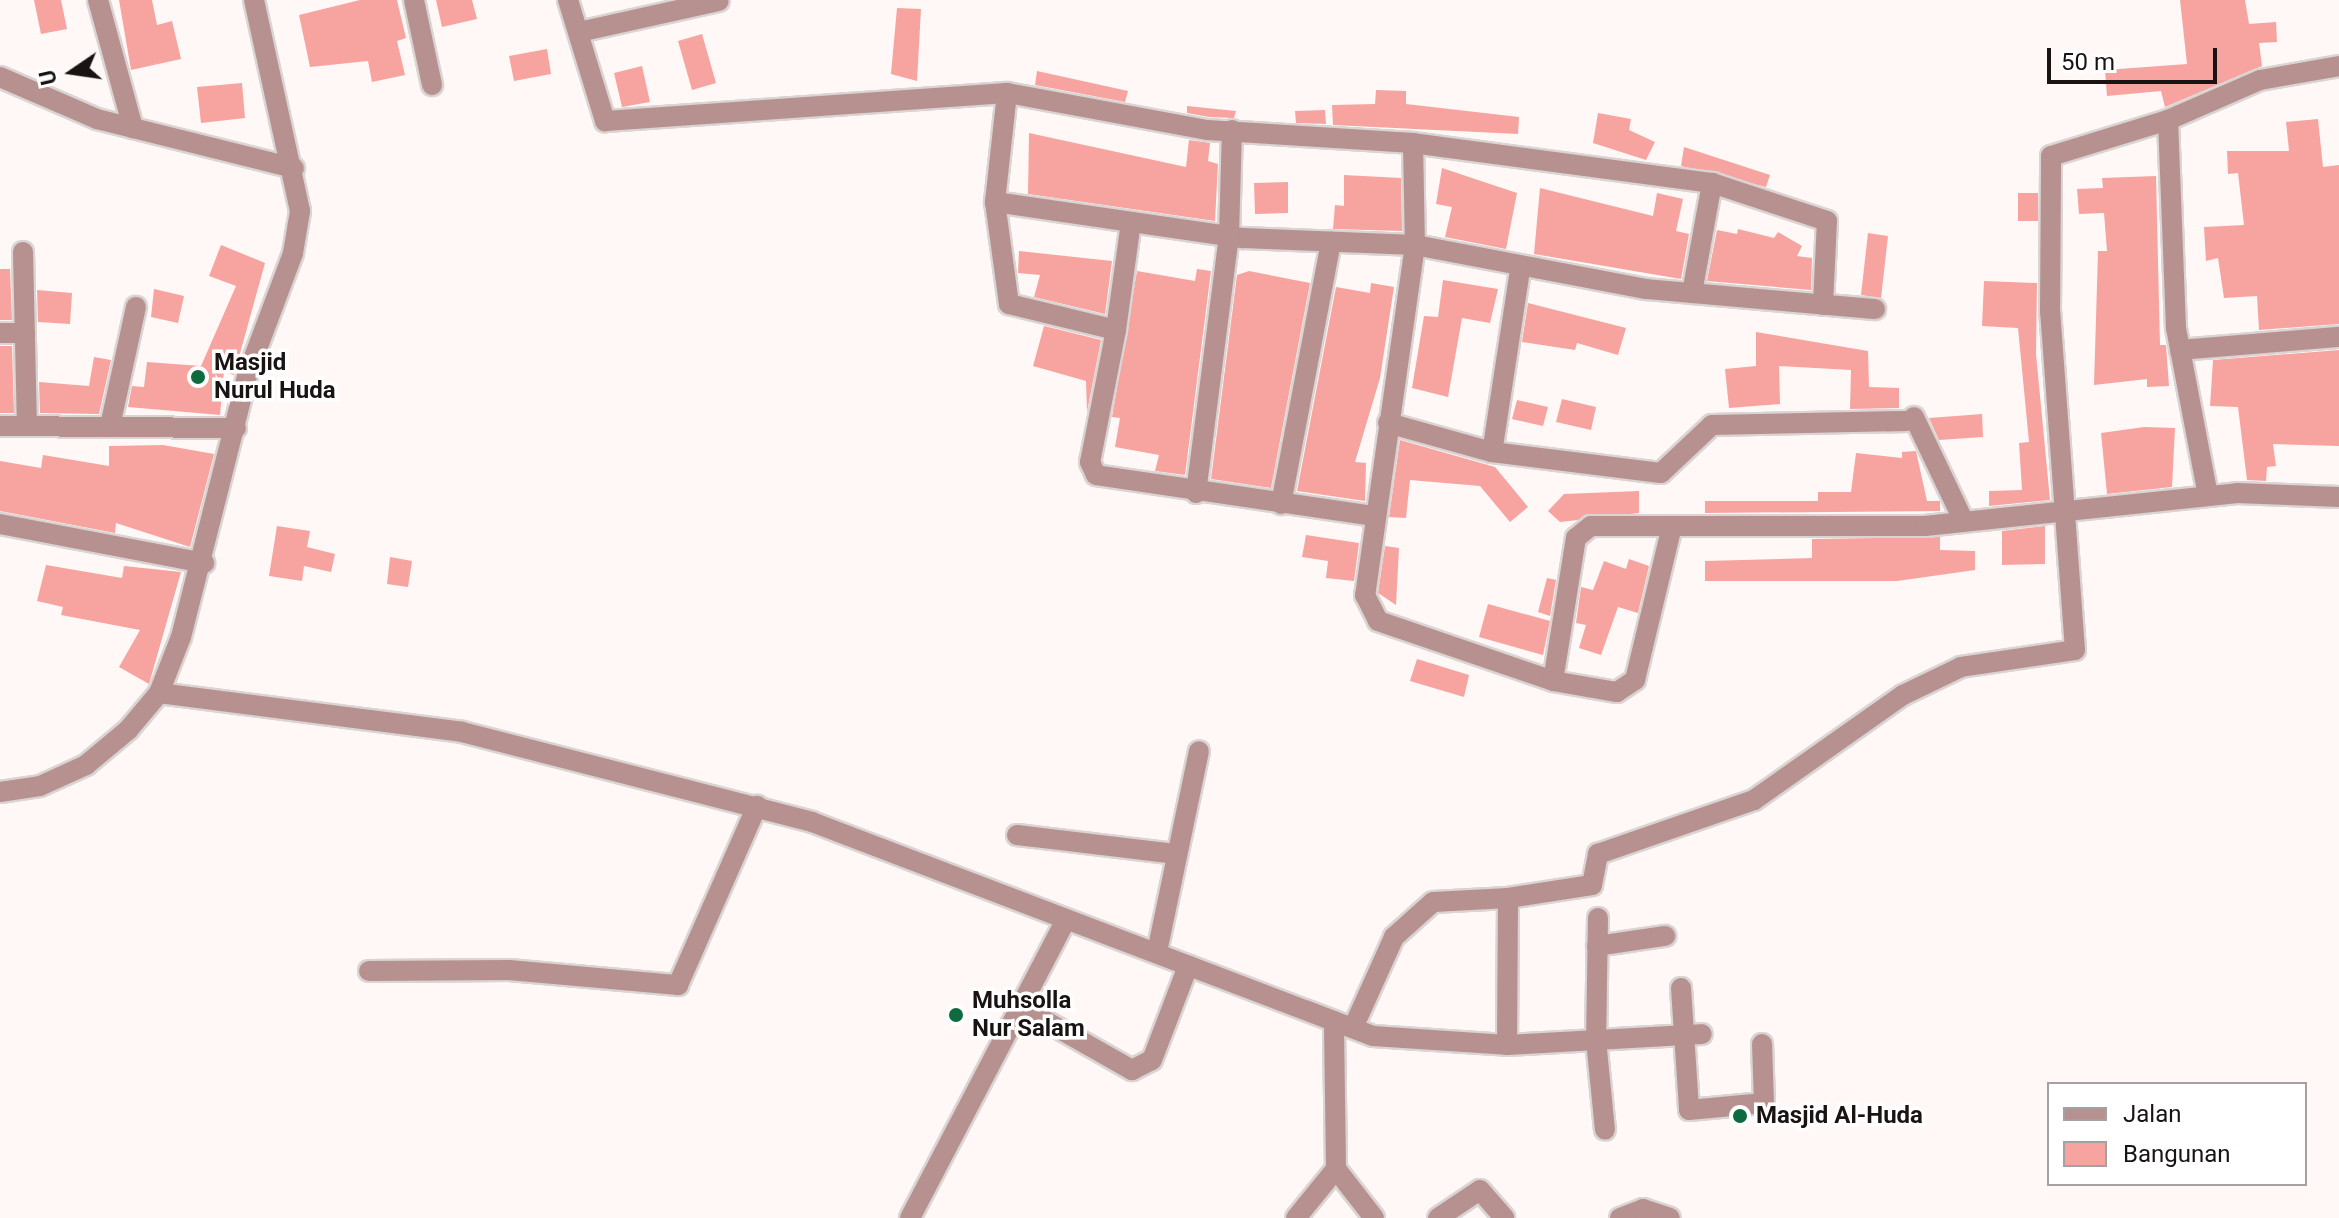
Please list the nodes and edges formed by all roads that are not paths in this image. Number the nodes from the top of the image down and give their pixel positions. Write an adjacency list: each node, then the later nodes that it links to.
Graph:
1 (98, 0): 12 (street)
2 (254, 0): 15 (street)
3 (414, 0): 9 (street)
4 (568, 0): 6 (street)
5 (719, 1): 6 (street)
6 (579, 32): 10 (street)
7 (2339, 66): 11 (street)
8 (0, 77): 12 (street)
9 (432, 85)
10 (1007, 93): 13 (street); 17 (street)
11 (2168, 120): 32 (street); 43 (street)
12 (133, 128): 15 (street)
13 (1232, 130): 14 (street); 19 (street)
14 (1413, 143): 16 (street); 21 (street)
15 (294, 168): 37 (street)
16 (1712, 183): 24 (street); 25 (street)
17 (995, 202): 18 (street); 28 (street)
18 (1131, 222): 19 (street); 28 (street)
19 (1229, 236): 20 (street); 39 (street)
20 (1331, 242): 21 (street); 42 (street)
21 (1415, 245): 23 (street); 33 (street)
22 (23, 252): 30 (street)
23 (1520, 270): 24 (street); 38 (street)
24 (1692, 293): 25 (street)
25 (1823, 305): 27 (street)
26 (136, 307): 36 (street)
27 (1875, 309)
28 (1116, 330): 39 (street)
29 (0, 333): 30 (street)
30 (25, 333): 34 (street)
31 (2339, 337): 32 (street)
32 (2180, 350): 40 (street)
33 (1388, 423): 38 (street); 44 (street)
34 (27, 425): 35 (street); 36 (street)
35 (0, 426)
36 (110, 426): 37 (street)
37 (236, 428): 48 (street)
38 (1492, 452): 45 (street)
39 (1196, 493): 42 (street)
40 (2208, 496): 41 (street); 43 (street)
41 (2339, 497)
42 (1281, 504): 44 (street)
43 (2068, 511): 45 (street); 56 (street)
44 (1375, 516): 49 (street)
45 (1964, 522): 47 (street)
46 (0, 524): 48 (street)
47 (1672, 526): 49 (street); 49 (street)
48 (204, 563): 50 (street)
49 (1553, 681)
50 (159, 693): 52 (street); 53 (street)
51 (1199, 751): 55 (street)
52 (0, 792)
53 (757, 806): 58 (street); 63 (street)
54 (1017, 835): 55 (street)
55 (1177, 854): 61 (street)
56 (1508, 898): 66 (street); 70 (street)
57 (1598, 918): 60 (street)
58 (1066, 920): 61 (street); 65 (street)
59 (1665, 936): 60 (street)
60 (1597, 946): 68 (street)
61 (1157, 952): 62 (street)
62 (1188, 966): 65 (street); 66 (street)
63 (369, 971)
64 (1681, 988): 67 (street)
65 (1021, 1007): 73 (street)
66 (1344, 1024): 70 (street); 72 (street)
67 (1693, 1035): 68 (street); 69 (street)
68 (1596, 1040): 70 (street); 71 (street)
69 (1762, 1044)
70 (1507, 1045)
71 (1605, 1130)
72 (1336, 1169): 74 (street); 75 (street)
73 (910, 1218)
74 (1296, 1218)
75 (1374, 1218)
76 (1438, 1218): 77 (street)
77 (1504, 1218)
78 (1620, 1218): 79 (street)
79 (1670, 1218)

